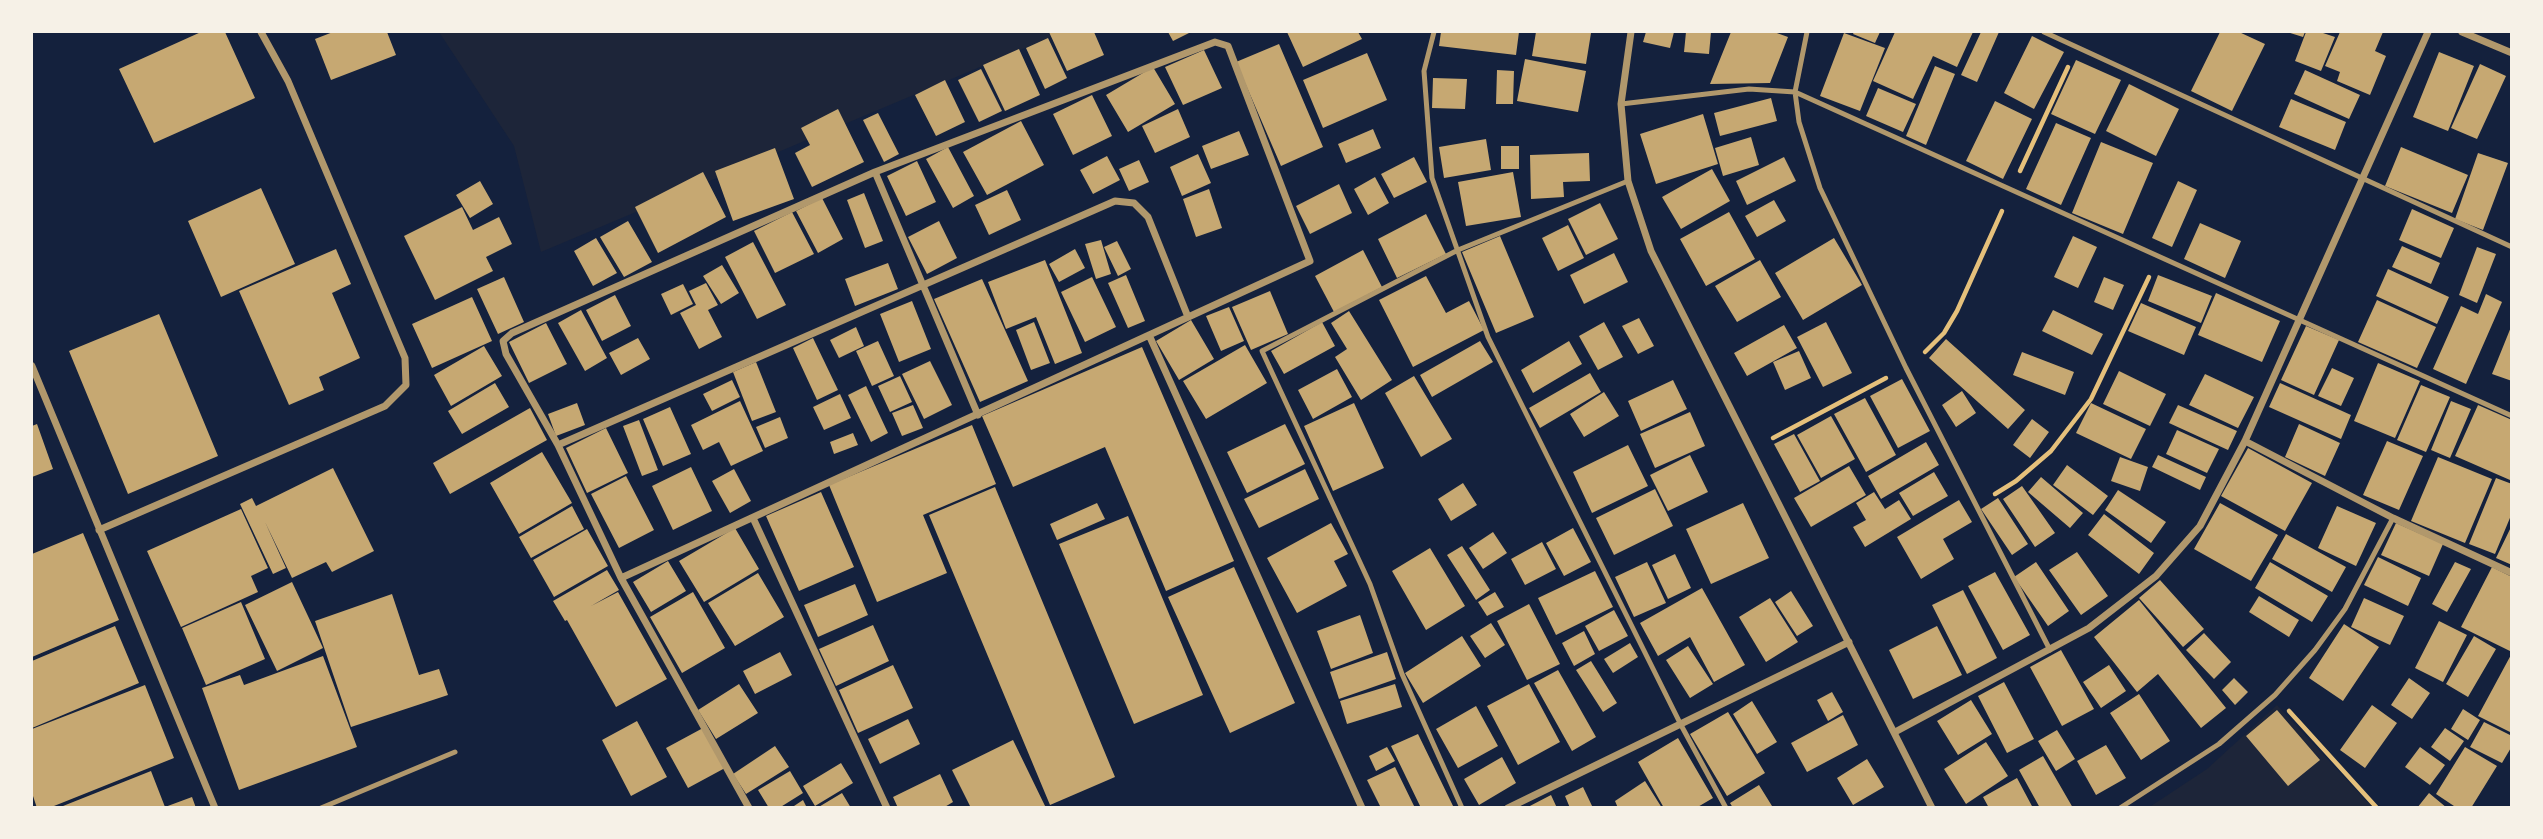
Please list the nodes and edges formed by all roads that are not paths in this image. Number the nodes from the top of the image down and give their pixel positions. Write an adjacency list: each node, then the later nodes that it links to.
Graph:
1 (261, 32): 27 (street)
2 (1434, 32): 15 (lane)
3 (1631, 32): 10 (street)
4 (1807, 32): 9 (lane)
5 (2044, 32): 12 (lane)
6 (2428, 32): 12 (street)
7 (2462, 32): 8 (street)
8 (2511, 54)
9 (1795, 92): 10 (lane); 18 (lane); 31 (lane)
10 (1621, 104): 13 (street)
11 (874, 172): 16 (street); 17 (street); 24 (street)
12 (2363, 178): 14 (lane); 18 (street)
13 (1628, 181): 15 (lane); 30 (street)
14 (2511, 247)
15 (1458, 250): 32 (lane); 40 (lane)
16 (923, 286): 17 (street); 21 (street); 24 (street)
17 (1188, 317): 19 (street)
18 (2300, 319): 22 (lane); 23 (street)
19 (1149, 335): 21 (street); 39 (street)
20 (32, 366): 27 (street)
21 (978, 415): 25 (street)
22 (2511, 416)
23 (2245, 441): 26 (street); 31 (street)
24 (558, 446): 29 (street)
25 (754, 518): 29 (street); 38 (street)
26 (2393, 518): 28 (street); 44 (lane)
27 (99, 530): 35 (street)
28 (2511, 573)
29 (621, 578): 37 (street)
30 (1849, 642): 32 (street); 33 (street)
31 (2050, 650): 33 (street)
32 (1681, 725): 41 (street); 42 (lane)
33 (1895, 732): 43 (street)
34 (455, 752): 36 (lane)
35 (215, 807)
36 (321, 807)
37 (749, 807)
38 (887, 807)
39 (1362, 807)
40 (1462, 807)
41 (1508, 807)
42 (1726, 807)
43 (1932, 807)
44 (2120, 807)

